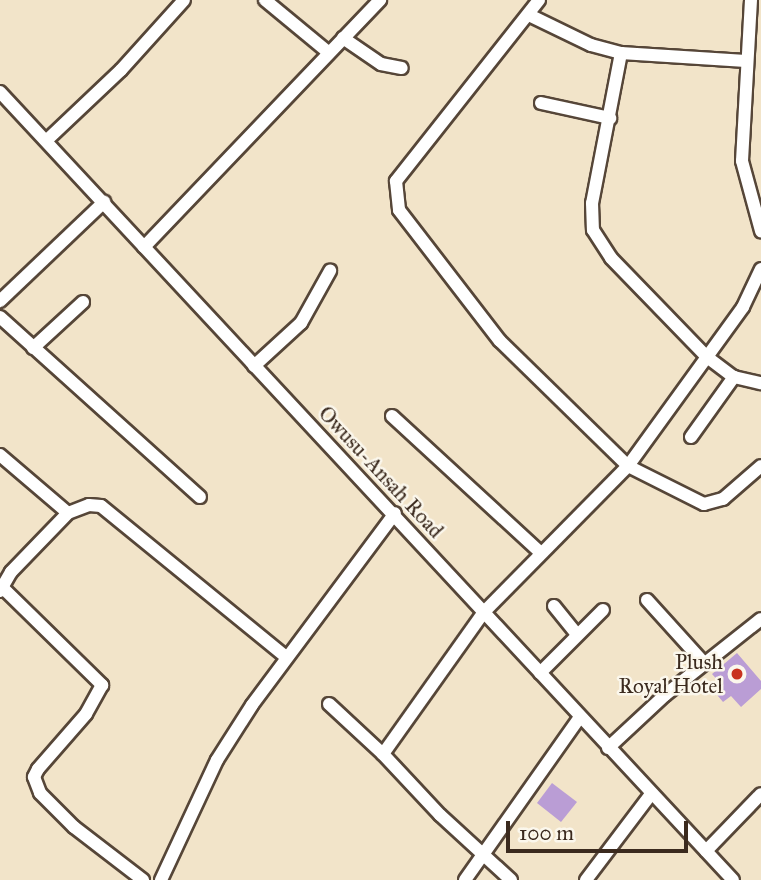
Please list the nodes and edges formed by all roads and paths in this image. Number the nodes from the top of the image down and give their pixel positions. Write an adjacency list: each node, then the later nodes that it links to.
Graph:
1 (184, 0): 17 (street)
2 (265, 0): 10 (street)
3 (380, 0): 9 (street)
4 (539, 0): 7 (street)
5 (751, 0): 8 (street)
6 (761, 10): 8 (street)
7 (529, 16): 11 (street); 34 (street)
8 (750, 21): 12 (street)
9 (343, 38): 10 (street); 13 (street)
10 (329, 53): 20 (street)
11 (621, 53): 12 (street); 16 (street)
12 (746, 61): 19 (street)
13 (402, 68)
14 (0, 92): 17 (street, Owusu-Ansah Road)
15 (541, 103): 16 (street)
16 (610, 118): 27 (street)
17 (47, 140): 18 (street, Owusu-Ansah Road)
18 (104, 202): 20 (street, Owusu-Ansah Road); 23 (street)
19 (761, 230)
20 (144, 247): 28 (street, Owusu-Ansah Road)
21 (761, 269): 27 (street)
22 (330, 271): 28 (street)
23 (0, 301)
24 (83, 302): 26 (street)
25 (0, 317): 26 (street)
26 (33, 348): 36 (street)
27 (707, 357): 29 (street); 34 (street)
28 (254, 366): 38 (street, Owusu-Ansah Road)
29 (734, 377): 30 (street); 32 (street)
30 (761, 383)
31 (392, 416): 39 (street)
32 (691, 437)
33 (0, 455): 37 (street)
34 (628, 466): 35 (street); 39 (street)
35 (761, 466)
36 (200, 497)
37 (68, 513): 40 (street); 47 (street)
38 (395, 513): 44 (street, Owusu-Ansah Road); 47 (street)
39 (540, 552): 44 (street)
40 (1, 589): 59 (street)
41 (647, 600): 48 (street)
42 (554, 606): 46 (street)
43 (603, 610): 46 (street)
44 (484, 612): 49 (street, Owusu-Ansah Road); 53 (street)
45 (761, 619): 48 (street)
46 (576, 633): 49 (street)
47 (285, 656): 60 (street)
48 (704, 663): 52 (street)
49 (540, 673): 51 (street, Owusu-Ansah Road)
50 (329, 704): 53 (street)
51 (580, 717): 52 (street, Owusu-Ansah Road); 57 (street)
52 (608, 748): 54 (street, Owusu-Ansah Road)
53 (383, 754): 57 (street)
54 (651, 794): 56 (street, Owusu-Ansah Road); 63 (street)
55 (761, 794): 56 (street)
56 (706, 851): 58 (street, Owusu-Ansah Road)
57 (482, 855): 61 (street); 62 (street)
58 (729, 878)
59 (143, 880)
60 (160, 880)
61 (465, 880)
62 (511, 880)
63 (586, 880)

